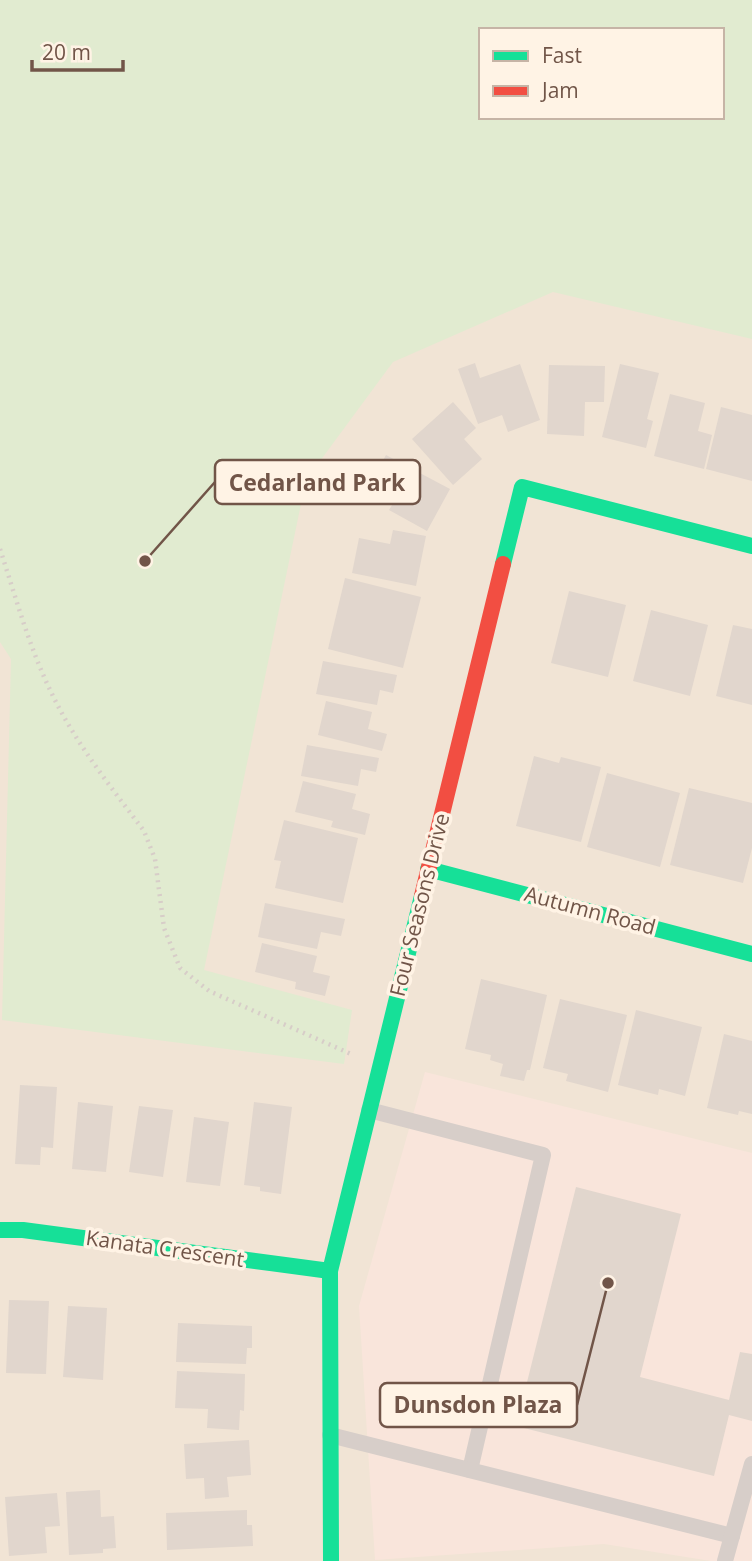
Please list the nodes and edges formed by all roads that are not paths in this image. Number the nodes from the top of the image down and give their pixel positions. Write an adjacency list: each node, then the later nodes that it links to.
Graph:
1 (752, 546): 2 (street, Four Seasons Drive)
2 (428, 869): 3 (street, Autumn Road); 4 (street, Four Seasons Drive)
3 (752, 954)
4 (369, 1111): 6 (street, Four Seasons Drive); 9 (lane)
5 (0, 1230): 6 (street, Kanata Crescent)
6 (330, 1272): 7 (street, Four Seasons Drive)
7 (330, 1435): 9 (lane); 11 (street, Four Seasons Drive)
8 (752, 1464): 10 (lane)
9 (470, 1470): 10 (lane)
10 (732, 1536): 12 (lane)
11 (331, 1561)
12 (725, 1561)

